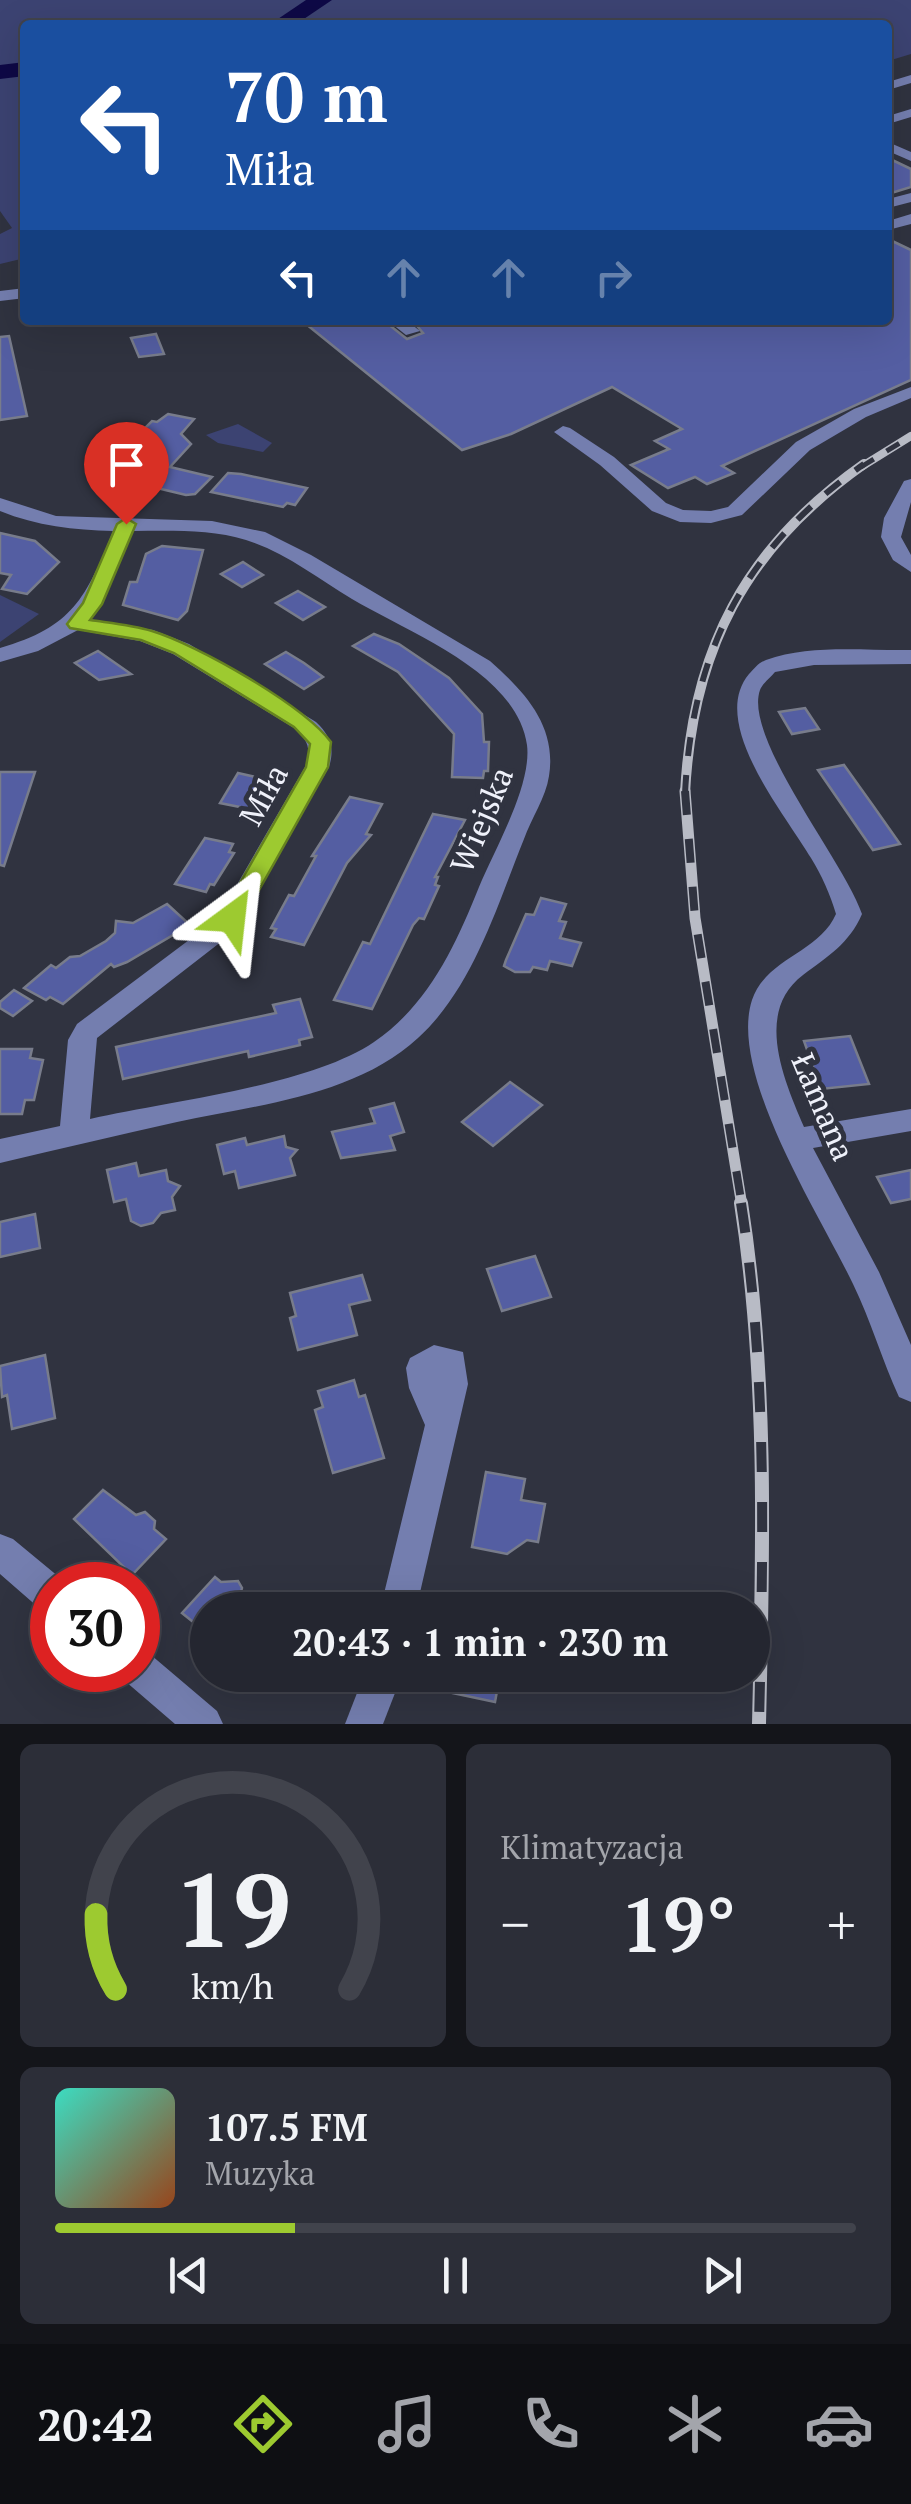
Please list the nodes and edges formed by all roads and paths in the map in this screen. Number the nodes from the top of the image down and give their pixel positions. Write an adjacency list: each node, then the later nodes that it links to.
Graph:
1 (403, 325): 2 (street)
2 (412, 330)
3 (911, 392): 4 (street)
4 (563, 432)
5 (911, 486): 8 (street)
6 (0, 504): 7 (street, Wiejska)
7 (126, 524): 9 (street); 13 (street, Wiejska)
8 (911, 566)
9 (77, 624): 10 (street); 13 (street, Miła)
10 (0, 654)
11 (911, 657): 14 (street, Łamana)
12 (911, 1120): 14 (street)
13 (74, 1134): 15 (street, Wiejska)
14 (795, 1140): 16 (street, Łamana)
15 (0, 1152)
16 (911, 1387)
17 (442, 1426): 20 (street)
18 (0, 1551): 19 (street)
19 (30, 1577)
20 (402, 1592)
21 (160, 1687): 23 (street)
22 (376, 1692): 24 (street)
23 (204, 1724)
24 (364, 1724)

